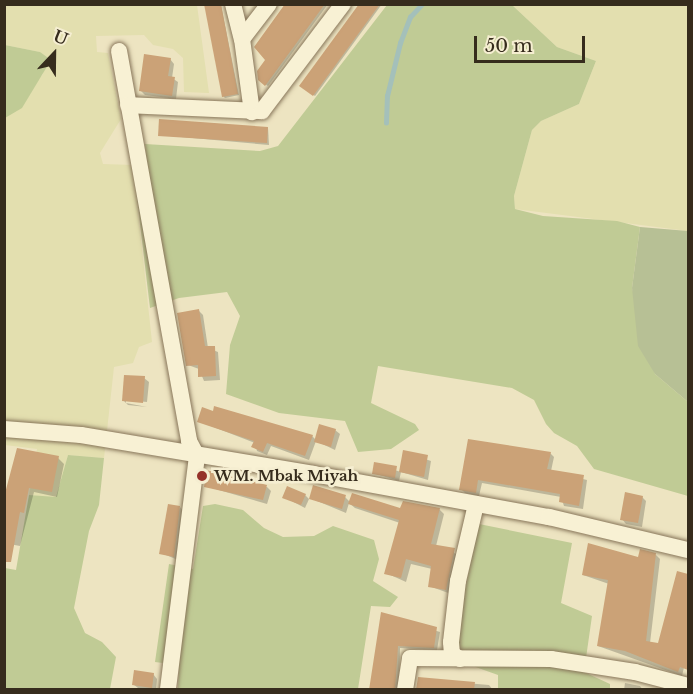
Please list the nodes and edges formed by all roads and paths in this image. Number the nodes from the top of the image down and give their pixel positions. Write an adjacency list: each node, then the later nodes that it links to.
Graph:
1 (233, 4): 4 (street)
2 (269, 4): 4 (street)
3 (343, 4): 7 (street)
4 (242, 39): 7 (street)
5 (119, 51): 6 (street)
6 (128, 105): 7 (street); 9 (street)
7 (252, 112)
8 (4, 429): 9 (street)
9 (197, 456): 10 (street); 14 (street)
10 (476, 504): 11 (street); 12 (street)
11 (688, 550)
12 (460, 659): 13 (street); 15 (street)
13 (688, 686)
14 (168, 690)
15 (405, 690)

